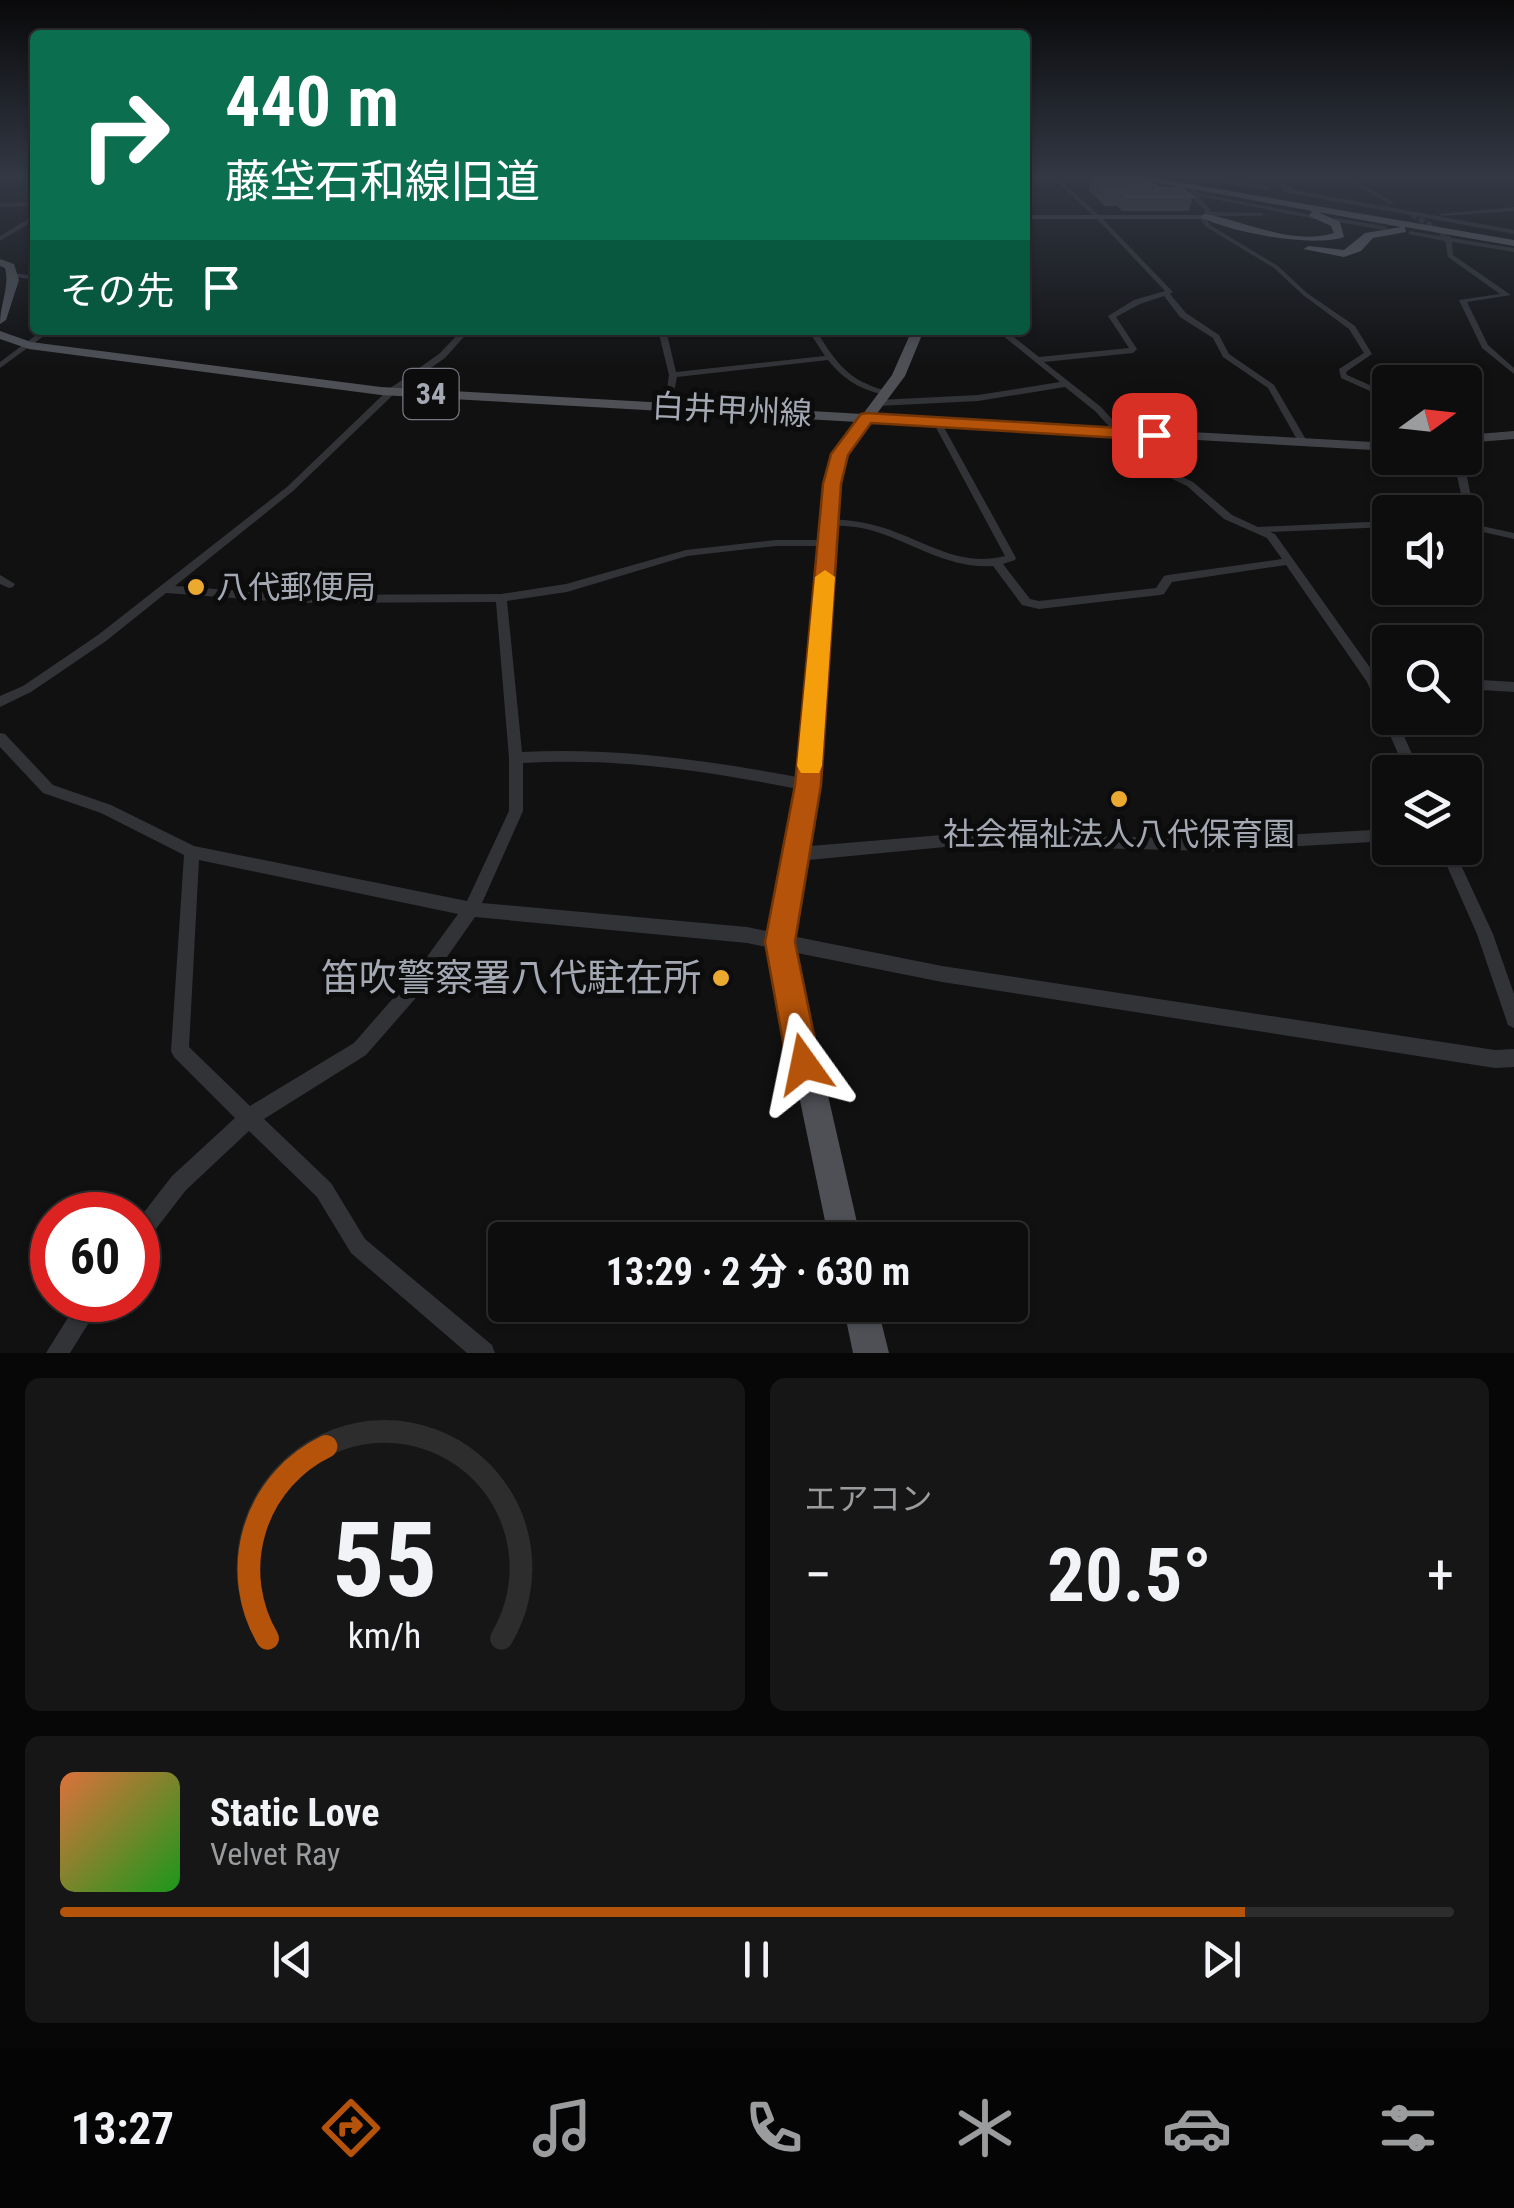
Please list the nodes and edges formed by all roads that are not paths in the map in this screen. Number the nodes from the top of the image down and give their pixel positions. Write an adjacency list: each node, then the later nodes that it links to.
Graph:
1 (1121, 240): 8 (street)
2 (1231, 240): 26 (street)
3 (1280, 240): 4 (highway)
4 (1366, 240)
5 (1448, 240): 20 (street)
6 (5, 267): 7 (street); 9 (main road)
7 (30, 276)
8 (1168, 295): 19 (street); 34 (street)
9 (0, 320)
10 (42, 335): 17 (street)
11 (461, 335): 27 (street)
12 (663, 335): 24 (street)
13 (815, 335): 18 (street)
14 (915, 335): 28 (main road)
15 (1006, 335): 19 (street)
16 (2, 337): 17 (main road, 白井甲州線 / 34)
17 (29, 345): 22 (street); 27 (main road, 白井甲州線 / 34)
18 (828, 358): 24 (street); 28 (street)
19 (1036, 360): 25 (street)
20 (1502, 364): 21 (street); 23 (street)
21 (1514, 364)
22 (0, 366)
23 (1514, 372)
24 (672, 375): 29 (street)
25 (1066, 384): 28 (street); 31 (street)
26 (1372, 389)
27 (392, 391): 29 (main road, 白井甲州線 / 34); 43 (street)
28 (877, 404): 29 (main road, 白井甲州線 / 34); 30 (street); 39 (main road, 白井甲州線)
29 (667, 407)
30 (938, 422): 31 (street); 42 (street)
31 (1117, 433): 34 (street); 37 (street)
32 (1514, 435): 33 (street)
33 (1482, 438)
34 (1303, 443): 35 (street)
35 (1372, 445)
36 (1372, 525): 37 (street)
37 (1261, 529): 41 (street)
38 (1482, 529): 40 (street)
39 (829, 532): 42 (street); 44 (street); 51 (main road, 白井甲州線)
40 (1514, 536)
41 (1288, 561): 42 (street); 45 (street)
42 (996, 564)
43 (165, 588): 44 (street); 48 (street)
44 (500, 598): 50 (street)
45 (1372, 680)
46 (1482, 685): 47 (street)
47 (1514, 687)
48 (0, 702)
49 (0, 738): 53 (street)
50 (516, 758): 51 (street); 56 (street)
51 (808, 785): 54 (main road, 白井甲州線)
52 (1372, 836): 54 (street)
53 (192, 852): 56 (street); 60 (street)
54 (798, 854): 57 (main road, 白井甲州線)
55 (1454, 865): 58 (street)
56 (471, 909): 57 (street); 60 (street)
57 (780, 942): 59 (street); 62 (main road, 白井甲州線)
58 (1514, 1019)
59 (1514, 1058)
60 (250, 1117): 61 (street); 66 (street)
61 (160, 1207)
62 (841, 1222)
63 (77, 1322): 65 (street)
64 (864, 1322): 67 (main road)
65 (57, 1353)
66 (484, 1353)
67 (872, 1353)

